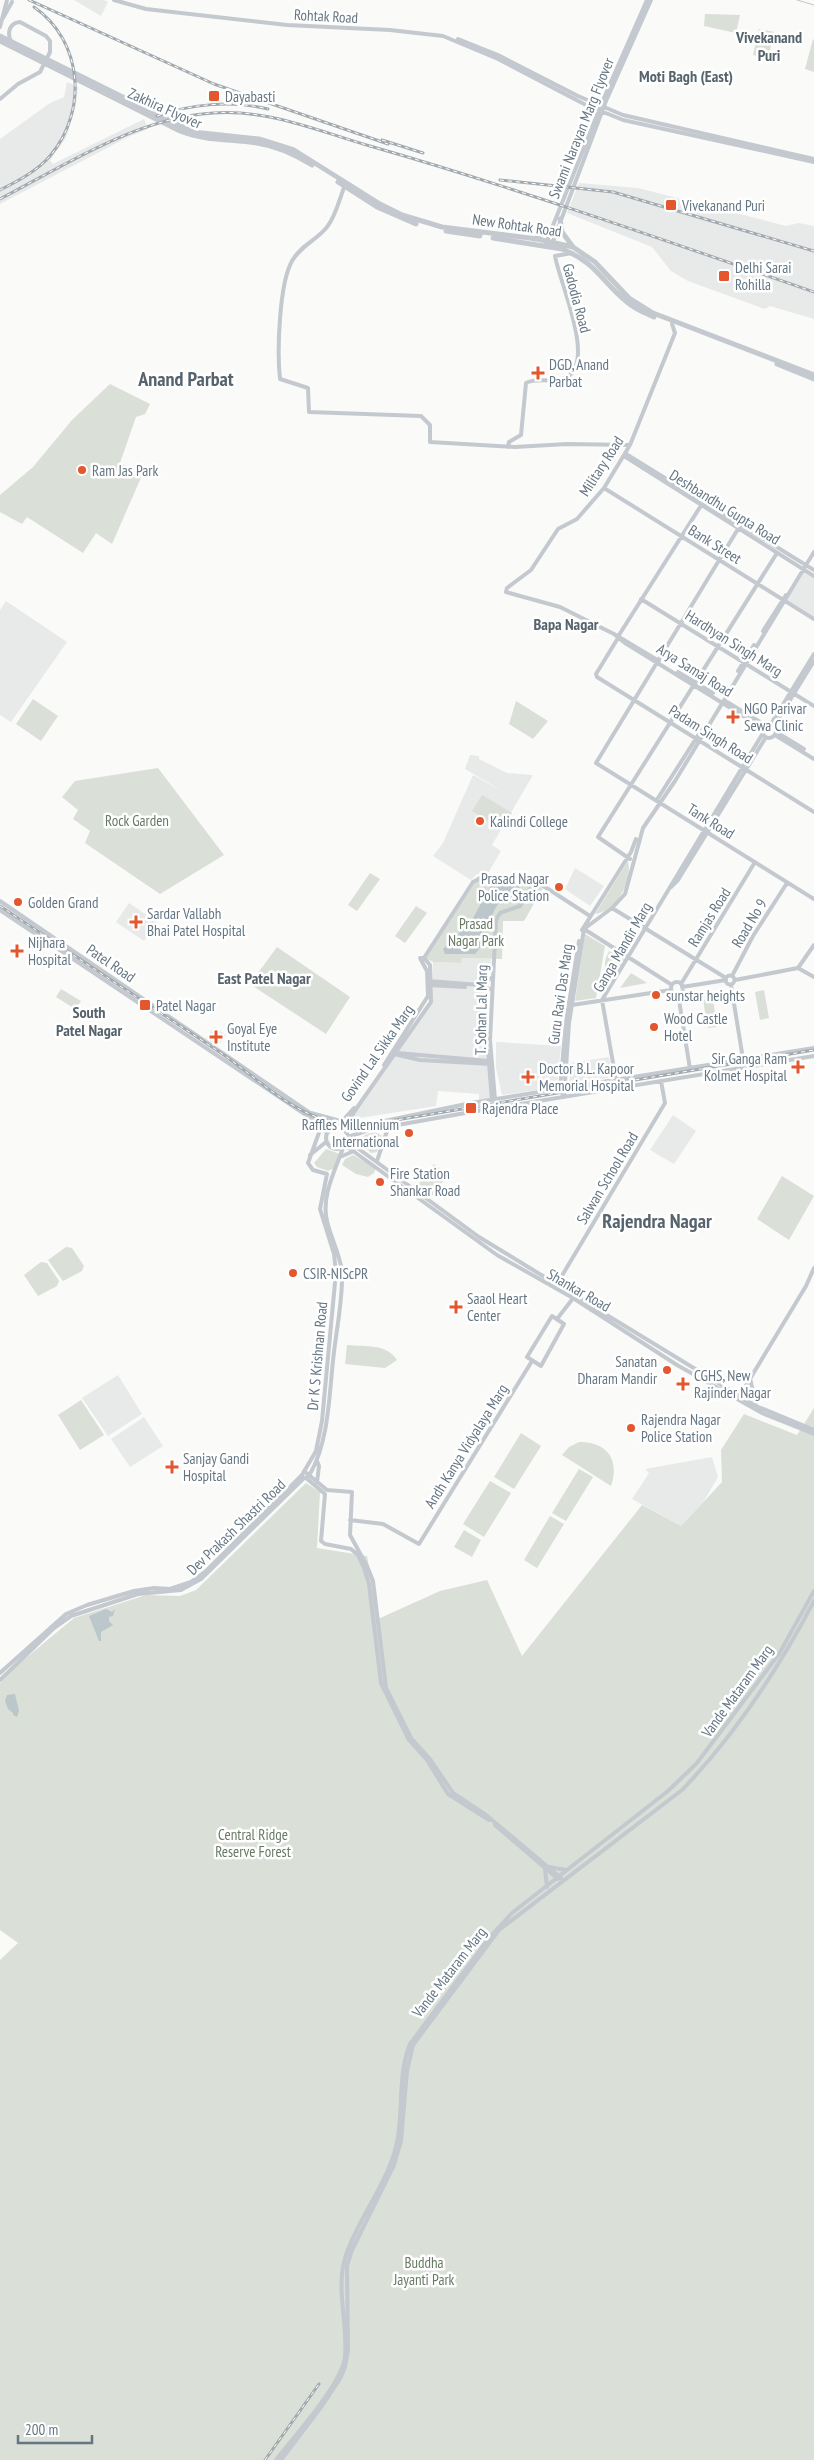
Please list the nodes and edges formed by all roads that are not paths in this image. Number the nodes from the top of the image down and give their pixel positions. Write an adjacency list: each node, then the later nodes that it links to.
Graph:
1 (114, 0): 12 (street, Rohtak Road)
2 (651, 0): 10 (street, Swami Narayan Marg Flyover)
3 (10, 1): 5 (street)
4 (645, 1): 10 (street, Swami Narayan Marg Flyover)
5 (0, 27)
6 (0, 36): 8 (main road, Zakhira Flyover)
7 (0, 41): 11 (main road, Zakhira Flyover)
8 (11, 42): 9 (street); 11 (main road, Zakhira Flyover)
9 (0, 99)
10 (605, 100): 16 (street, Swami Narayan Marg Flyover)
11 (293, 152): 13 (main road, Zakhira Flyover); 14 (main road, Zakhira Flyover)
12 (814, 161)
13 (317, 165): 15 (main road, New Rohtak Road)
14 (325, 174): 15 (main road, New Rohtak Road)
15 (345, 185): 19 (main road, New Rohtak Road); 20 (main road, New Rohtak Road); 26 (street)
16 (561, 213): 17 (street, Swami Narayan Marg Flyover); 18 (street, Swami Narayan Marg Flyover)
17 (560, 220): 20 (street, Swami Narayan Marg Flyover); 21 (main road)
18 (552, 228): 19 (main road); 20 (street, Swami Narayan Marg Flyover)
19 (533, 239): 20 (main road, New Rohtak Road)
20 (549, 244): 21 (main road, New Rohtak Road)
21 (573, 250): 22 (main road, New Rohtak Road); 23 (main road, New Rohtak Road); 26 (street, Gadodia Road)
22 (672, 324): 24 (main road, New Rohtak Road); 25 (street, Military Road)
23 (814, 375)
24 (814, 379)
25 (630, 445): 26 (street); 27 (street, Military Road)
26 (508, 447)
27 (625, 455): 28 (street, Military Road); 29 (street, Deshbandhu Gupta Road)
28 (604, 488): 31 (street, Bank Street); 39 (street, Military Road)
29 (702, 504): 30 (street, Deshbandhu Gupta Road); 31 (street); 35 (street, Deshbandhu Gupta Road)
30 (738, 529): 33 (street, Deshbandhu Gupta Road); 34 (street)
31 (681, 536): 34 (street, Bank Street); 40 (street)
32 (814, 552): 35 (street, Guru Ravi Das Marg)
33 (777, 553): 35 (street, Deshbandhu Gupta Road); 38 (street)
34 (720, 560): 38 (street, Bank Street); 43 (street)
35 (805, 567): 36 (street, Deshbandhu Gupta Road); 37 (street, Deshbandhu Gupta Road); 41 (street, Guru Ravi Das Marg)
36 (814, 570)
37 (814, 576)
38 (757, 584): 41 (street, Bank Street); 45 (street)
39 (507, 592): 44 (street, Arya Samaj Road)
40 (642, 598): 43 (street, Hardhyan Singh Marg); 44 (street)
41 (784, 600): 42 (street, Bank Street); 49 (street, Guru Ravi Das Marg)
42 (814, 619)
43 (680, 622): 45 (street, Hardhyan Singh Marg); 47 (street)
44 (617, 636): 47 (street, Arya Samaj Road); 52 (street, Padam Singh Road)
45 (718, 646): 49 (street, Hardhyan Singh Marg); 50 (street)
46 (814, 654): 51 (street)
47 (657, 661): 50 (street, Arya Samaj Road); 52 (street)
48 (814, 661): 51 (street)
49 (744, 662): 51 (street, Hardhyan Singh Marg); 53 (street, Guru Ravi Das Marg)
50 (693, 683): 53 (street, Arya Samaj Road); 55 (street)
51 (792, 692): 54 (street, Hardhyan Singh Marg); 56 (street)
52 (633, 699): 55 (street, Padam Singh Road); 63 (street, Tank Road)
53 (721, 700): 57 (street, Arya Samaj Road); 60 (street, Guru Ravi Das Marg)
54 (814, 706)
55 (670, 722): 60 (street, Padam Singh Road); 63 (street)
56 (772, 725): 57 (street); 58 (street)
57 (764, 729): 59 (street, Arya Samaj Road); 62 (street)
58 (775, 733): 59 (street); 61 (street)
59 (766, 737): 62 (street)
60 (698, 739): 62 (street, Padam Singh Road); 64 (street, Guru Ravi Das Marg)
61 (814, 757)
62 (745, 768): 65 (street, Padam Singh Road); 66 (street, Ganga Mandir Marg)
63 (631, 785): 64 (street, Tank Road); 67 (street)
64 (658, 801): 66 (street, Tank Road); 67 (street, Guru Ravi Das Marg); 68 (street, Guru Ravi Das Marg)
65 (814, 812)
66 (706, 832): 69 (street, Tank Road); 79 (street, Ganga Mandir Marg)
67 (628, 858): 68 (street); 76 (street, Guru Ravi Das Marg)
68 (634, 861): 74 (street, Guru Ravi Das Marg)
69 (755, 862): 71 (street, Tank Road); 82 (street, Ramjas Road)
70 (536, 881): 76 (street); 84 (street, T. Sohan Lal Marg); 88 (street)
71 (787, 883): 72 (street, Tank Road); 86 (street, Road No 9)
72 (814, 899)
73 (0, 901): 109 (street, Patel Road)
74 (612, 908): 77 (street, Guru Ravi Das Marg); 79 (street)
75 (0, 910): 112 (street, Patel Road)
76 (590, 916): 77 (street); 106 (street, Guru Ravi Das Marg)
77 (596, 919): 78 (street, Guru Ravi Das Marg)
78 (584, 929): 81 (street); 95 (street, Guru Ravi Das Marg)
79 (646, 929): 81 (street, Ganga Mandir Marg); 82 (street)
80 (814, 945): 83 (street)
81 (628, 957): 91 (street); 94 (street, Ganga Mandir Marg)
82 (696, 960): 87 (street); 89 (street, Ramjas Road)
83 (798, 968): 85 (street); 86 (street)
84 (492, 977): 88 (street); 92 (street, T. Sohan Lal Marg)
85 (814, 977)
86 (733, 978): 87 (street); 90 (street, Road No 9)
87 (726, 979): 89 (street); 90 (street)
88 (429, 983): 92 (street); 97 (street)
89 (682, 985): 91 (street); 93 (street, Ramjas Road)
90 (731, 985): 99 (street)
91 (672, 987): 93 (street); 94 (street)
92 (491, 989): 100 (street, T. Sohan Lal Marg)
93 (678, 994): 103 (street)
94 (602, 1000): 95 (street); 104 (street, Ganga Mandir Marg)
95 (572, 1005): 106 (street, Guru Ravi Das Marg)
96 (814, 1048): 99 (street)
97 (395, 1053): 100 (street); 110 (street, Govind Lal Sikka Marg); 111 (street, Govind Lal Sikka Marg)
98 (814, 1056): 101 (street)
99 (743, 1059): 103 (street)
100 (490, 1062): 108 (street, T. Sohan Lal Marg)
101 (776, 1062): 102 (street); 105 (street)
102 (781, 1068)
103 (690, 1069): 104 (street)
104 (616, 1080): 106 (street)
105 (662, 1081): 107 (street); 131 (street, Salwan School Road)
106 (564, 1088): 107 (street); 108 (street)
107 (564, 1097): 114 (street)
108 (493, 1100): 111 (street)
109 (311, 1113): 110 (street); 113 (street, Patel Road)
110 (342, 1122): 111 (street); 113 (street, Govind Lal Sikka Marg)
111 (348, 1123): 115 (street, Govind Lal Sikka Marg)
112 (321, 1127): 117 (street, Patel Road); 123 (street)
113 (335, 1128): 115 (street); 117 (street)
114 (388, 1128): 116 (street); 118 (street)
115 (344, 1129): 119 (street)
116 (376, 1129): 118 (street); 119 (street)
117 (326, 1134): 120 (street)
118 (386, 1136): 125 (street)
119 (348, 1139): 121 (street); 125 (street, Shankar Road)
120 (326, 1142): 121 (street); 123 (street)
121 (344, 1147): 122 (street, Shankar Road); 124 (street, Dr K S Krishnan Road)
122 (354, 1151): 124 (street); 128 (street, Shankar Road)
123 (309, 1156): 127 (street)
124 (340, 1157): 126 (street, Dr K S Krishnan Road)
125 (376, 1161): 128 (street, Shankar Road)
126 (336, 1170): 127 (street); 136 (street, Dr K S Krishnan Road)
127 (326, 1174): 135 (street, Dr K S Krishnan Road)
128 (391, 1175): 131 (street, Shankar Road); 133 (street, Shankar Road)
129 (814, 1268): 132 (street)
130 (814, 1277): 132 (street)
131 (557, 1284): 133 (street, Shankar Road)
132 (806, 1286): 138 (street)
133 (574, 1297): 134 (street); 139 (street, Shankar Road)
134 (558, 1319): 137 (street); 137 (street)
135 (330, 1341): 136 (street); 143 (street, Dr K S Krishnan Road)
136 (335, 1342): 142 (street, Dr K S Krishnan Road)
137 (532, 1361): 146 (street, Andh Kanya Vidyalaya Marg)
138 (750, 1378): 139 (street); 140 (street)
139 (739, 1397): 140 (street, Shankar Road); 141 (street, Shankar Road)
140 (756, 1406): 141 (street, Shankar Road)
141 (814, 1432)
142 (317, 1461): 143 (street, Dr K S Krishnan Road); 144 (street)
143 (305, 1476): 144 (street); 145 (street); 149 (street, Dev Prakash Shastri Road); 150 (street, Dev Prakash Shastri Road)
144 (317, 1482): 145 (street)
145 (326, 1492): 146 (street); 151 (street)
146 (350, 1520): 151 (street)
147 (814, 1591): 152 (street, Vande Mataram Marg)
148 (814, 1601): 154 (street, Vande Mataram Marg)
149 (0, 1673)
150 (0, 1680)
151 (546, 1867): 152 (street); 153 (street); 155 (street)
152 (566, 1870): 153 (street, Vande Mataram Marg)
153 (558, 1877): 154 (street); 155 (street, Vande Mataram Marg)
154 (562, 1881): 157 (street, Vande Mataram Marg)
155 (547, 1887): 156 (street, Vande Mataram Marg)
156 (276, 2460)
157 (281, 2460)

